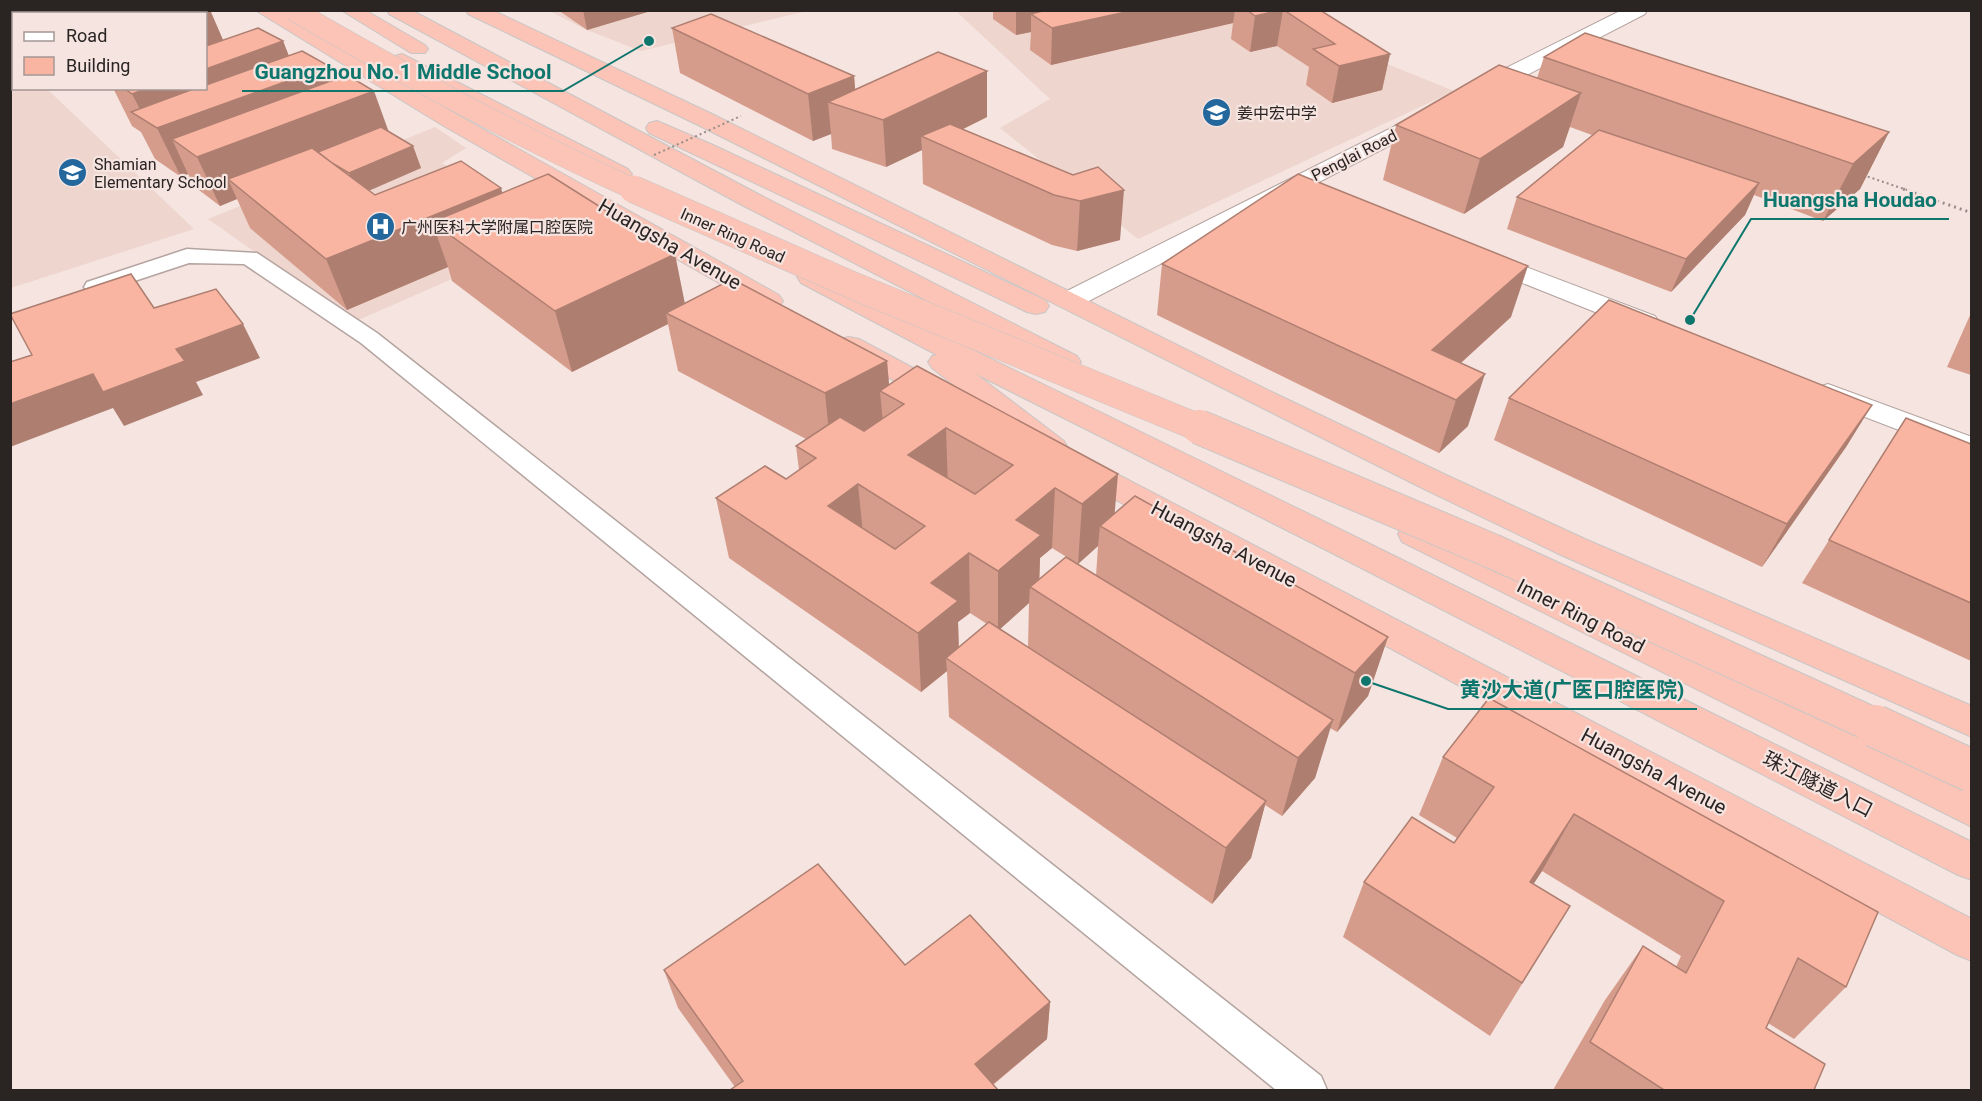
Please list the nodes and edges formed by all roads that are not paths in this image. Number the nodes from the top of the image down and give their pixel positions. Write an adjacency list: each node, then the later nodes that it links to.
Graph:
1 (264, 10): 15 (highway, Huangsha Avenue)
2 (293, 10): 24 (highway, Inner Ring Road, bridge)
3 (314, 10): 9 (highway)
4 (350, 10): 9 (highway)
5 (396, 10): 8 (highway, Inner Ring Road)
6 (474, 10): 14 (highway)
7 (1638, 10): 10 (street, Penglai Road)
8 (474, 52): 20 (highway); 25 (highway, Inner Ring Road)
9 (558, 140): 16 (highway)
10 (1295, 185): 11 (street); 14 (street, Penglai Road)
11 (1328, 198)
12 (1459, 249): 17 (street)
13 (66, 297): 28 (lane)
14 (1070, 300): 20 (highway)
15 (793, 314)
16 (883, 317): 22 (highway); 26 (highway, 珠江隧道入口)
17 (1667, 330)
18 (823, 331): 22 (highway, Huangsha Avenue)
19 (1809, 385): 21 (street)
20 (1266, 400): 23 (highway)
21 (1971, 448)
22 (1079, 468): 27 (highway, Huangsha Avenue)
23 (1971, 722)
24 (1971, 771)
25 (1971, 810)
26 (1971, 862)
27 (1971, 941)
28 (1307, 1090)

